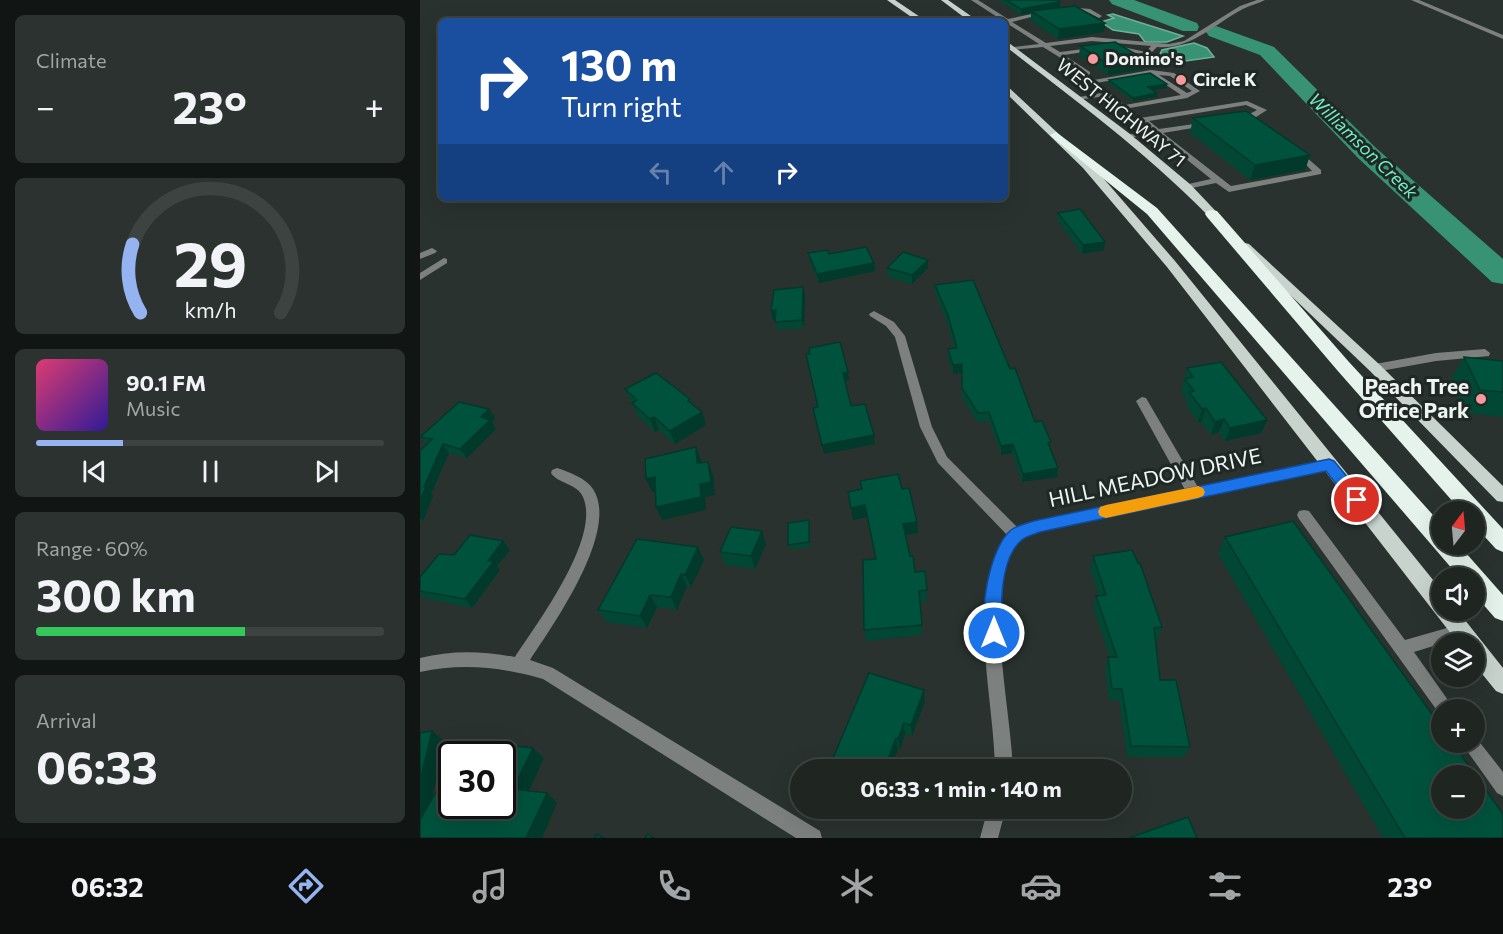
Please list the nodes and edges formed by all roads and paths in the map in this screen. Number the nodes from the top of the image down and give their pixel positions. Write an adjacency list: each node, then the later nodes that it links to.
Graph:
1 (890, 0): 10 (main road)
2 (944, 0): 11 (main road)
3 (1262, 0): 17 (street)
4 (1414, 0): 14 (street)
5 (976, 1): 6 (street); 12 (street)
6 (986, 1)
7 (1058, 10): 9 (street)
8 (1047, 11): 13 (street)
9 (1098, 16)
10 (917, 18)
11 (970, 18)
12 (1003, 18)
13 (1008, 21): 16 (street)
14 (1503, 37)
15 (1008, 44): 18 (main road, WEST HIGHWAY 71)
16 (1045, 44): 17 (street); 18 (street); 19 (street)
17 (1154, 46): 19 (street)
18 (1014, 49): 25 (main road, WEST HIGHWAY 71)
19 (1059, 54): 21 (street)
20 (1151, 72): 23 (street); 24 (street); 24 (street)
21 (1088, 73)
22 (1008, 90): 31 (main road)
23 (1107, 94): 24 (street); 25 (street)
24 (1187, 96)
25 (1077, 98): 32 (main road, WEST HIGHWAY 71)
26 (1250, 117): 27 (street); 29 (street); 30 (street)
27 (1227, 121)
28 (1215, 123): 30 (street)
29 (1260, 124)
30 (1156, 131): 32 (street); 34 (street)
31 (1056, 135): 45 (main road); 50 (highway)
32 (1126, 136): 35 (main road, WEST HIGHWAY 71)
33 (1288, 145): 34 (street)
34 (1217, 180): 35 (street)
35 (1187, 187): 36 (main road, WEST HIGHWAY 71)
36 (1212, 214): 43 (main road, WEST HIGHWAY 71); 52 (highway)
37 (432, 251): 38 (street)
38 (420, 256)
39 (444, 261): 40 (street)
40 (420, 277)
41 (874, 314): 51 (street)
42 (1485, 353): 43 (street)
43 (1375, 368): 48 (main road, WEST HIGHWAY 71)
44 (1142, 401): 47 (street)
45 (1329, 465): 47 (street, HILL MEADOW DRIVE); 56 (main road)
46 (556, 473): 63 (street)
47 (1194, 493): 51 (street, HILL MEADOW DRIVE)
48 (1503, 496)
49 (1305, 515): 61 (street)
50 (1431, 528)
51 (1016, 535): 68 (street)
52 (1503, 543)
53 (1454, 555): 54 (highway)
54 (1465, 567)
55 (1485, 591): 57 (highway)
56 (1431, 592)
57 (1503, 611)
58 (1454, 621): 59 (main road)
59 (1463, 633)
60 (1431, 643): 61 (street)
61 (1402, 648): 66 (street)
62 (1485, 662): 65 (main road)
63 (519, 664): 64 (street); 71 (street)
64 (420, 665)
65 (1503, 684)
66 (1439, 699)
67 (1479, 753): 69 (street)
68 (1005, 759)
69 (1503, 788)
70 (995, 819): 72 (street)
71 (813, 838)
72 (989, 838)

